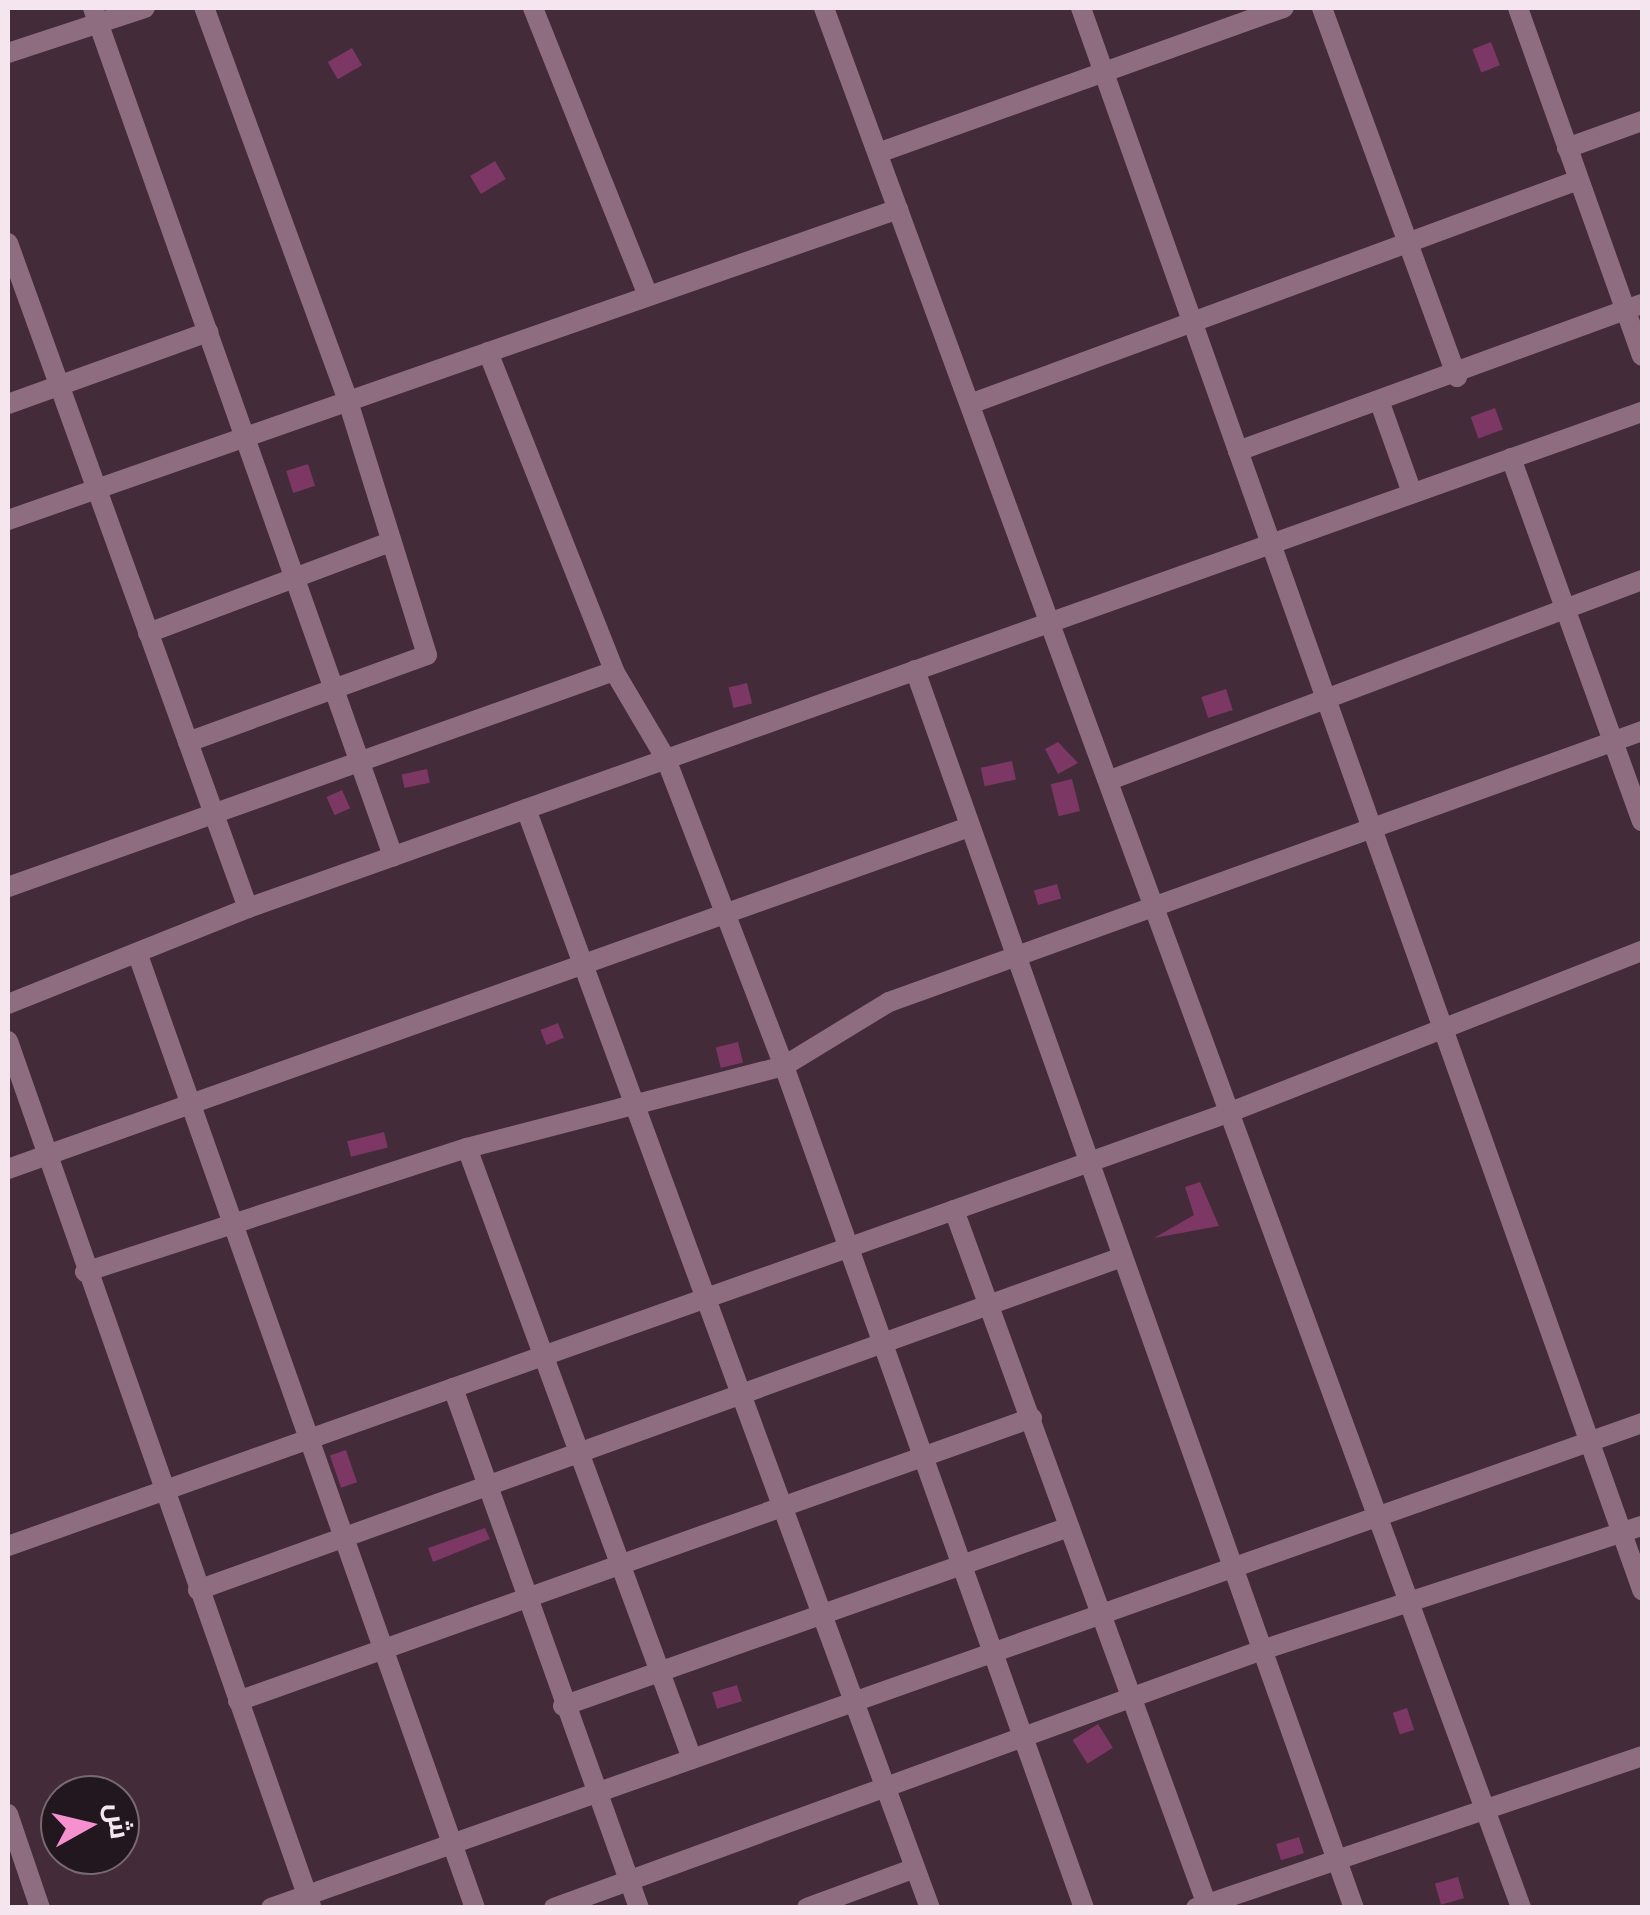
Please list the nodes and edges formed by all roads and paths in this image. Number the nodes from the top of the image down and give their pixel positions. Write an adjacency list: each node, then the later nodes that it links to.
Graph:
1 (145, 8): 9 (street)
2 (204, 8): 27 (street)
3 (533, 8): 19 (street)
4 (824, 8): 14 (street)
5 (1082, 8): 11 (street)
6 (1284, 8): 11 (street)
7 (1322, 8): 17 (street)
8 (1518, 8): 13 (street)
9 (96, 14): 10 (street); 22 (street)
10 (8, 53)
11 (1104, 72): 14 (street); 21 (street)
12 (1642, 121): 13 (street)
13 (1568, 148): 15 (street)
14 (878, 153): 16 (street)
15 (1578, 180): 17 (street); 20 (street)
16 (898, 209): 19 (street); 30 (street)
17 (1408, 242): 21 (street); 25 (street)
18 (8, 243): 26 (street)
19 (648, 295): 23 (street)
20 (1635, 307): 24 (street); 25 (street)
21 (1192, 321): 30 (street); 33 (street)
22 (208, 332): 26 (street); 32 (street)
23 (488, 352): 27 (street); 46 (street)
24 (1642, 356)
25 (1457, 377): 28 (street)
26 (59, 386): 29 (street); 35 (street)
27 (346, 394): 32 (street); 38 (street)
28 (1380, 403): 33 (street); 36 (street)
29 (8, 404)
30 (970, 404): 43 (street)
31 (1642, 412): 34 (street)
32 (245, 437): 35 (street); 40 (street)
33 (1238, 451): 39 (street)
34 (1511, 458): 36 (street); 42 (street)
35 (96, 489): 37 (street); 44 (street)
36 (1412, 494): 39 (street)
37 (8, 520)
38 (390, 542): 40 (street); 47 (street)
39 (1272, 543): 43 (street); 48 (street)
40 (294, 578): 44 (street); 47 (street)
41 (1642, 580): 42 (street)
42 (1568, 608): 48 (street); 50 (street)
43 (1052, 622): 45 (street); 54 (street)
44 (148, 633): 51 (street)
45 (915, 670): 53 (street); 58 (street)
46 (614, 671): 52 (street); 53 (street)
47 (334, 689): 51 (street); 52 (street)
48 (1328, 703): 54 (street); 59 (street)
49 (1642, 731): 50 (street)
50 (1616, 741): 57 (street); 59 (street)
51 (188, 742): 56 (street)
52 (360, 758): 56 (street); 60 (street)
53 (666, 759): 55 (street); 64 (street)
54 (1110, 780): 63 (street)
55 (526, 809): 60 (street); 68 (street)
56 (214, 819): 61 (street); 62 (street)
57 (1642, 821)
58 (969, 827): 64 (street); 67 (street)
59 (1372, 832): 63 (street); 70 (street)
60 (393, 856): 62 (street)
61 (8, 887)
62 (248, 908): 66 (street)
63 (1158, 908): 67 (street); 75 (street)
64 (721, 911): 68 (street); 72 (street)
65 (1642, 952): 70 (street)
66 (138, 955): 69 (street); 74 (street)
67 (1016, 956): 72 (street); 78 (street)
68 (579, 961): 73 (street); 74 (street)
69 (8, 1004)
70 (1443, 1030): 75 (street); 94 (street)
71 (8, 1041): 77 (street)
72 (784, 1066): 73 (street); 82 (street)
73 (632, 1102): 76 (street); 85 (street)
74 (188, 1105): 77 (street); 81 (street)
75 (1233, 1111): 78 (street); 100 (street)
76 (467, 1148): 81 (street); 88 (street)
77 (43, 1156): 79 (street); 84 (street)
78 (1089, 1162): 80 (street); 83 (street)
79 (8, 1169)
80 (954, 1210): 82 (street); 86 (street)
81 (232, 1226): 84 (street); 93 (street)
82 (850, 1248): 85 (street); 87 (street)
83 (1122, 1257): 86 (street); 106 (street)
84 (85, 1272): 98 (street)
85 (706, 1298): 88 (street); 90 (street)
86 (988, 1305): 87 (street); 91 (street)
87 (879, 1344): 90 (street); 96 (street)
88 (544, 1356): 89 (street); 95 (street)
89 (453, 1388): 93 (street); 97 (street)
90 (741, 1394): 95 (street); 99 (street)
91 (1032, 1418): 96 (street); 101 (street)
92 (1642, 1423): 94 (street)
93 (304, 1441): 98 (street); 103 (street)
94 (1591, 1441): 100 (street); 102 (street)
95 (579, 1453): 97 (street); 105 (street)
96 (920, 1456): 99 (street); 107 (street)
97 (487, 1486): 103 (street); 110 (street)
98 (162, 1491): 104 (street); 108 (street)
99 (782, 1505): 105 (street); 112 (street)
100 (1382, 1515): 106 (street); 111 (street)
101 (1069, 1527): 107 (street); 113 (street)
102 (1633, 1530): 109 (street); 111 (street)
103 (338, 1540): 108 (street); 115 (street)
104 (8, 1546)
105 (620, 1564): 110 (street); 117 (street)
106 (1234, 1564): 113 (street); 114 (street)
107 (960, 1566): 112 (street); 116 (street)
108 (198, 1590): 120 (street)
109 (1642, 1590)
110 (526, 1597): 115 (street); 121 (street)
111 (1416, 1600): 114 (street); 127 (street)
112 (822, 1614): 117 (street); 118 (street)
113 (1102, 1614): 116 (street); 119 (street)
114 (1262, 1650): 119 (street); 130 (street)
115 (377, 1651): 120 (street); 129 (street)
116 (993, 1651): 118 (street); 122 (street)
117 (659, 1672): 121 (street); 124 (street)
118 (854, 1700): 124 (street); 125 (street)
119 (1132, 1700): 122 (street); 134 (street)
120 (238, 1701): 133 (street)
121 (564, 1706): 126 (street)
122 (1022, 1740): 125 (street); 142 (street)
123 (1642, 1756): 127 (street)
124 (692, 1759): 126 (street)
125 (887, 1792): 131 (street); 132 (street)
126 (595, 1794): 129 (street); 132 (street)
127 (1486, 1809): 130 (street); 144 (street)
128 (8, 1814): 135 (street)
129 (455, 1844): 133 (street); 137 (street)
130 (1337, 1857): 134 (street); 143 (street)
131 (915, 1868): 140 (street); 141 (street)
132 (627, 1882): 138 (street); 139 (street)
133 (309, 1901): 136 (street)
134 (1203, 1906)
135 (40, 1908)
136 (271, 1908)
137 (475, 1908)
138 (554, 1908)
139 (639, 1908)
140 (807, 1908)
141 (930, 1908)
142 (1084, 1908)
143 (1354, 1908)
144 (1521, 1908)

